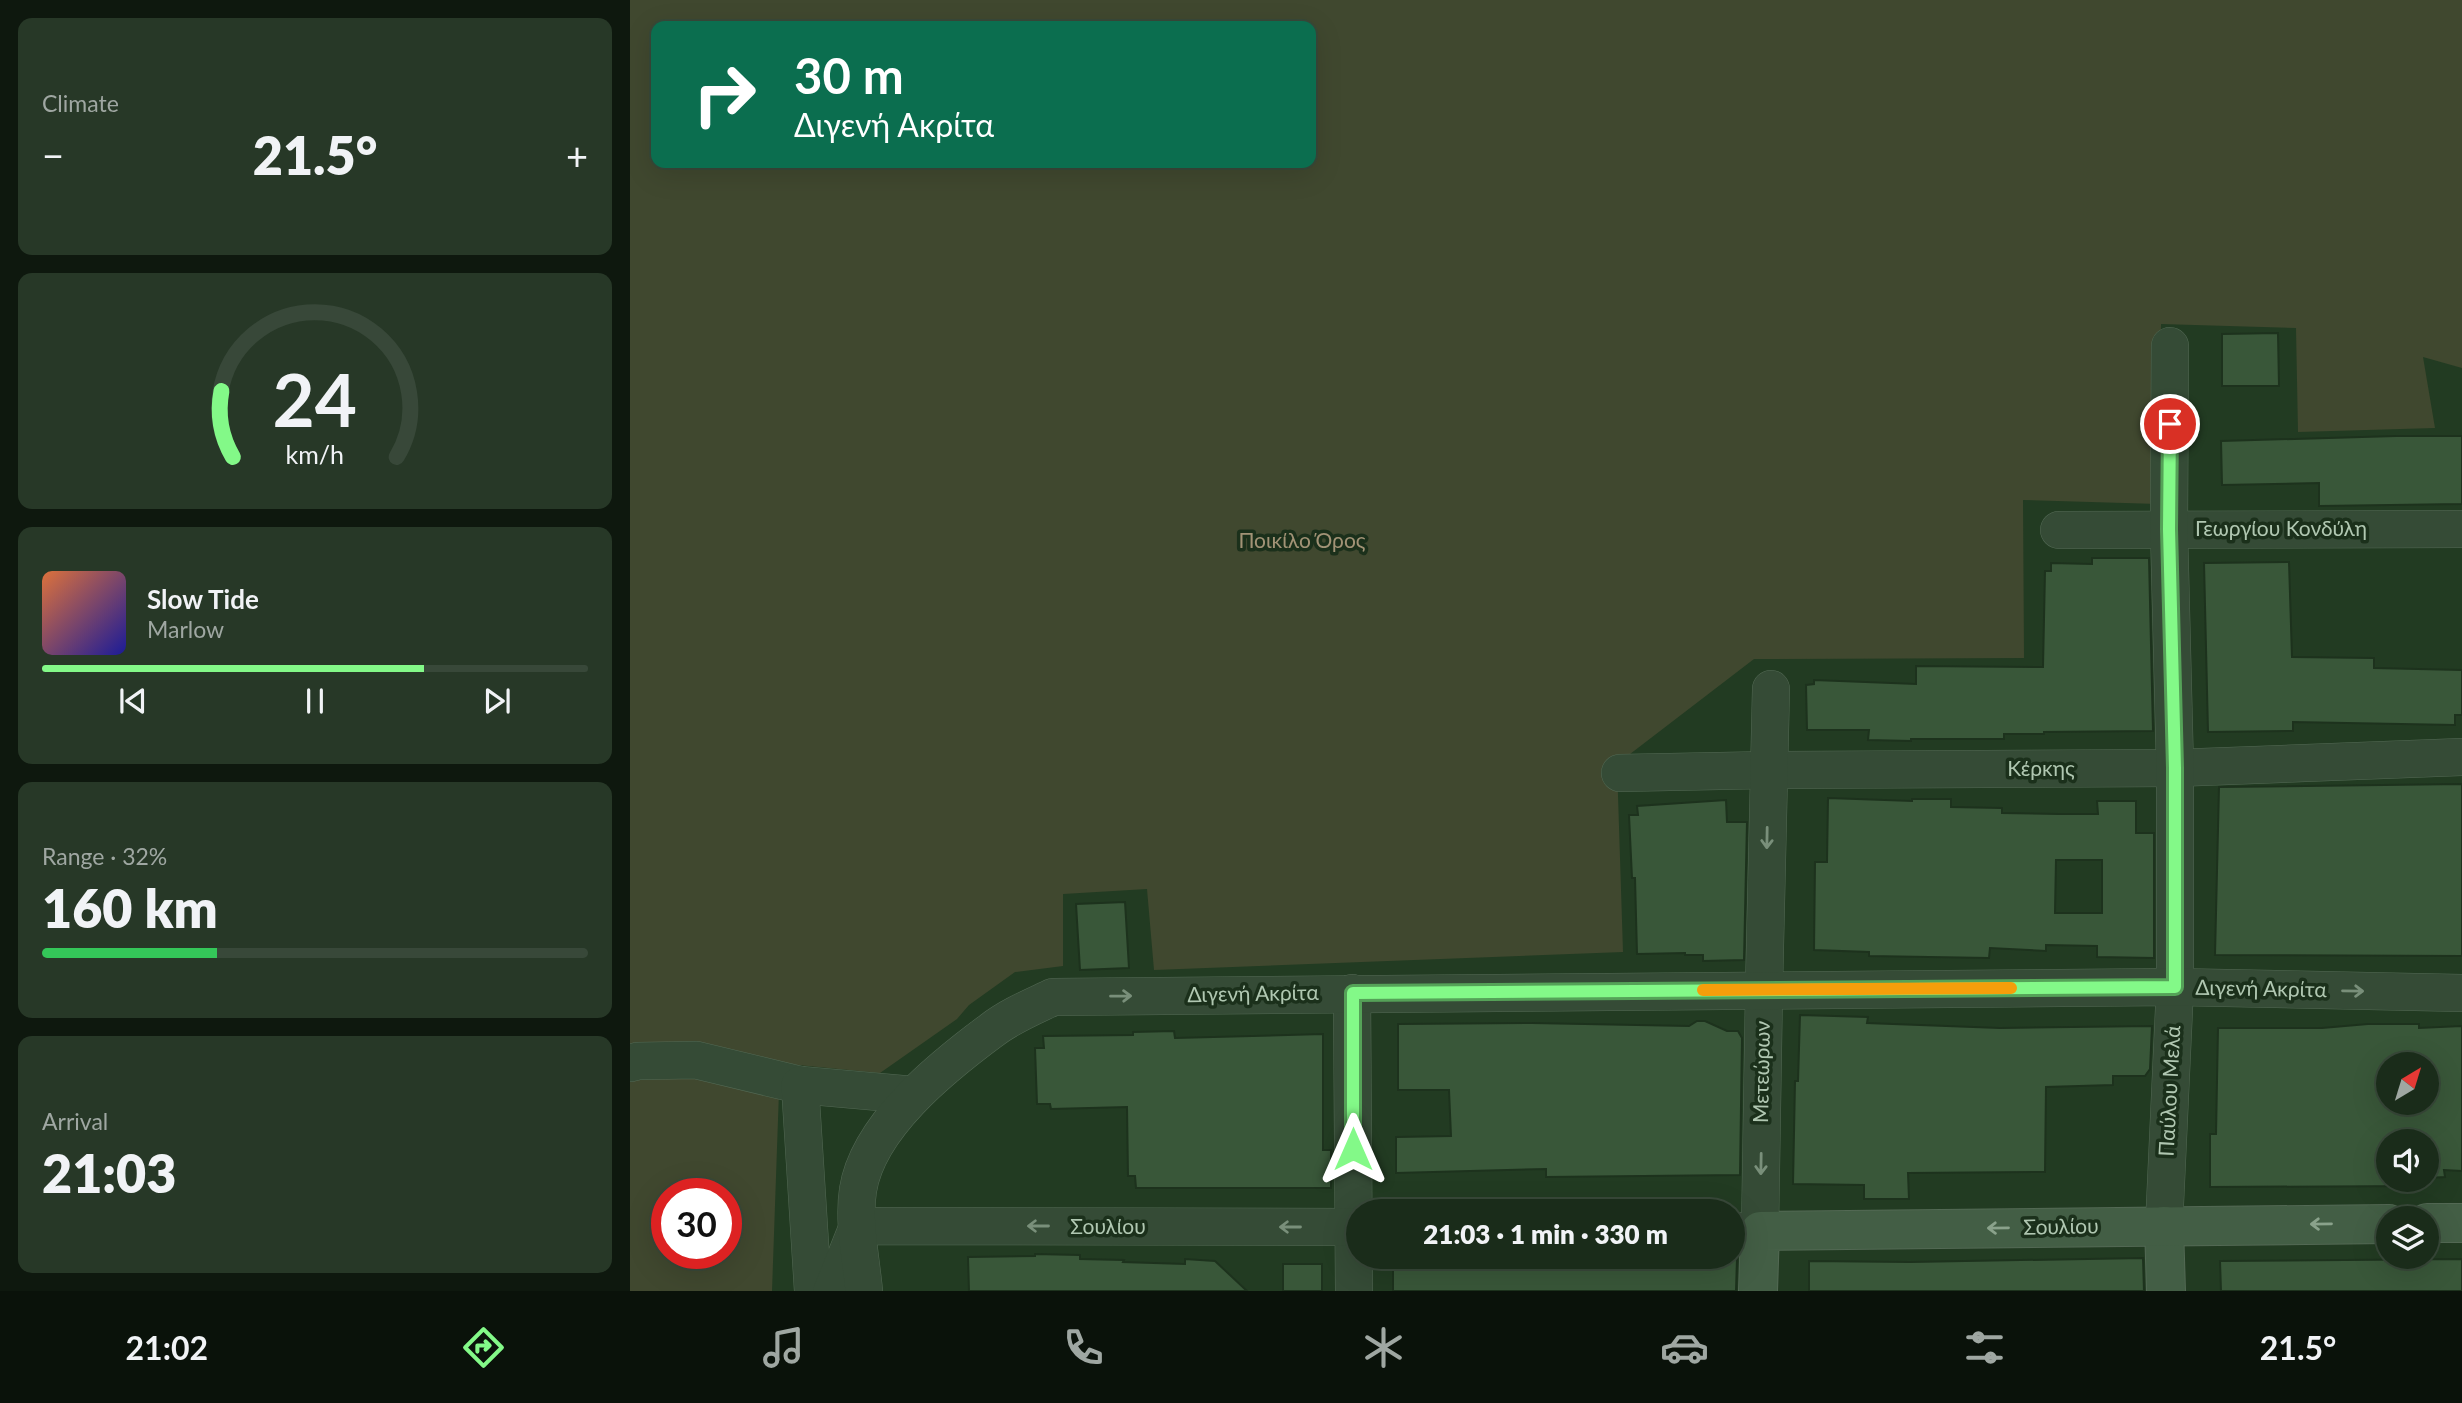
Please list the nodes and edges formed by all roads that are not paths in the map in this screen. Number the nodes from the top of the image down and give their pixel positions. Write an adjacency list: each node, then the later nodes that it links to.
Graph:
1 (2170, 346): 2 (street, Παύλου Μελά)
2 (2169, 529): 3 (street, Γεωργίου Κονδύλη); 4 (street, Γεωργίου Κονδύλη); 7 (street, Παύλου Μελά)
3 (2462, 529)
4 (2059, 530)
5 (1772, 689): 8 (street, Μετεώρων)
6 (2462, 757): 7 (street, Κέρκης)
7 (2175, 768): 8 (street, Κέρκης); 10 (street, Παύλου Μελά)
8 (1769, 770): 9 (street, Κέρκης); 11 (street, Μετεώρων, one-way to 11)
9 (1620, 774)
10 (2175, 987): 11 (street, Διγενή Ακρίτα); 13 (street, Διγενή Ακρίτα, one-way to 13); 22 (street, Παύλου Μελά)
11 (1763, 989): 12 (street, Διγενή Ακρίτα); 24 (street, Μετεώρων, one-way to 24)
12 (1353, 993): 16 (street, Διγενή Ακρίτα, one-way to 12); 17 (street)
13 (2462, 993)
14 (630, 1063): 15 (street)
15 (800, 1085): 16 (street); 26 (street)
16 (913, 1095): 21 (street)
17 (1356, 1199)
18 (2439, 1223): 19 (street)
19 (2462, 1223)
20 (2376, 1224): 22 (street, Σουλίου, one-way to 22)
21 (858, 1226): 23 (street, Σουλίου, one-way to 21); 27 (street); 28 (street)
22 (2164, 1226): 24 (street, Σουλίου, one-way to 24); 31 (street, Παύλου Μελά)
23 (1346, 1227)
24 (1746, 1231): 30 (street, Μετεώρων)
25 (1355, 1269): 29 (street)
26 (813, 1291)
27 (832, 1291)
28 (864, 1291)
29 (1354, 1291)
30 (1758, 1291)
31 (2166, 1291)

